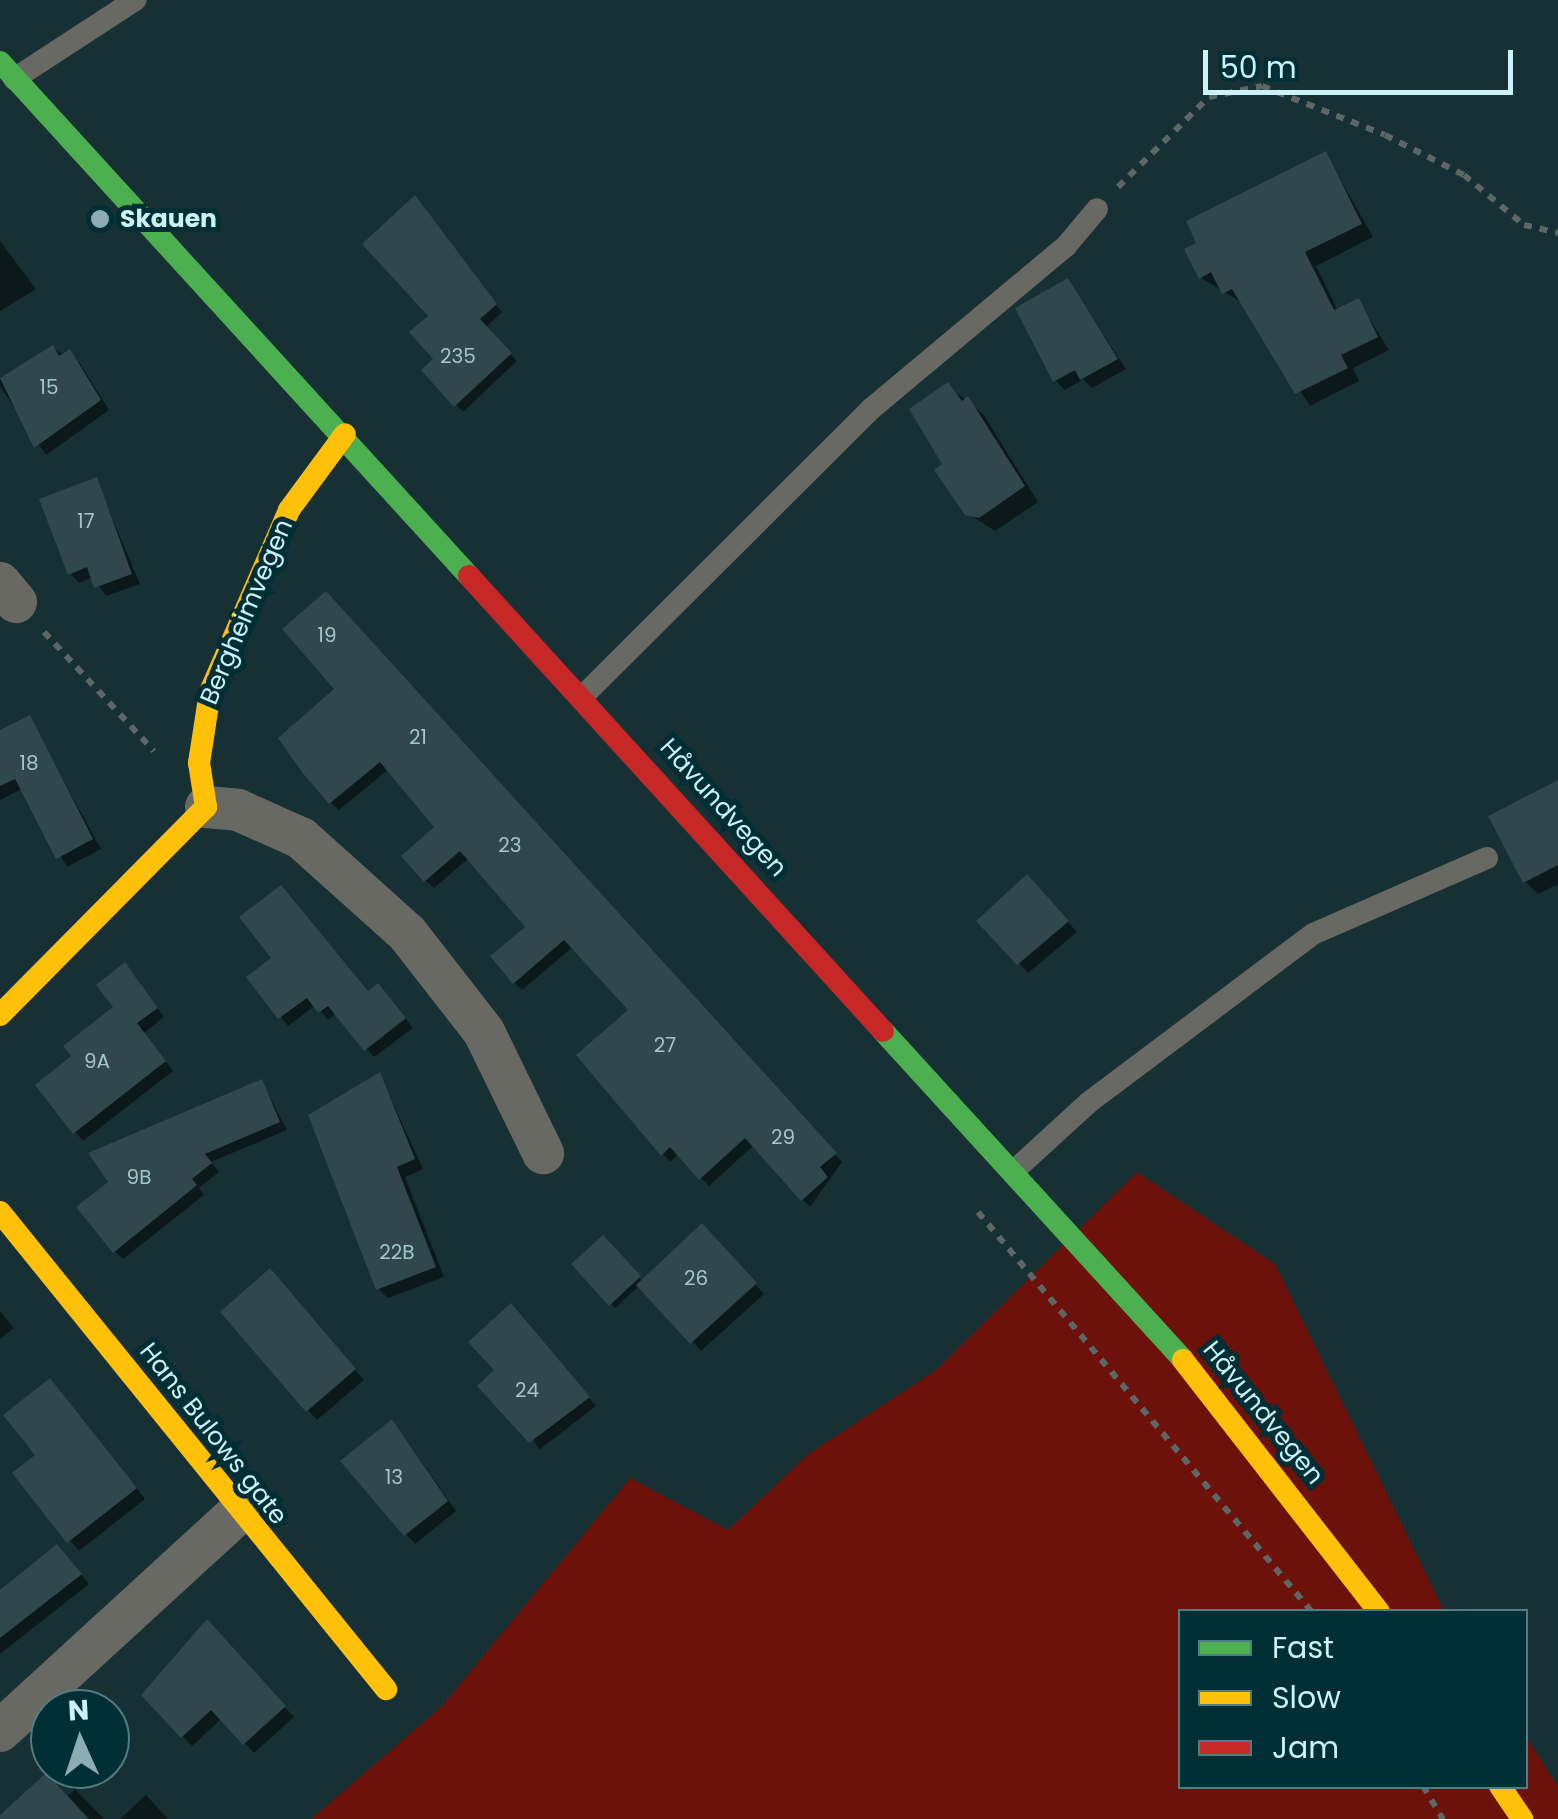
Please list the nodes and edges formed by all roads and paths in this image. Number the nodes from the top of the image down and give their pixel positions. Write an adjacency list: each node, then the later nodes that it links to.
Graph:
1 (135, 0): 2 (lane)
2 (7, 70): 5 (main road, Håvundvegen)
3 (1097, 208): 4 (path); 7 (lane)
4 (1558, 233)
5 (345, 434): 7 (main road, Håvundvegen); 8 (main road, Bergheimvegen)
6 (8, 592): 8 (path)
7 (583, 696): 12 (main road, Håvundvegen)
8 (206, 807): 10 (main road); 11 (street)
9 (1487, 858): 12 (lane)
10 (0, 1015)
11 (543, 1153)
12 (1014, 1170): 17 (main road, Håvundvegen)
13 (0, 1212): 14 (main road, Hans Bulows gate)
14 (238, 1512): 18 (main road, Hans Bulows gate); 19 (street)
15 (1276, 1566): 16 (path)
16 (1310, 1609)
17 (1377, 1609)
18 (386, 1689)
19 (0, 1730)
20 (1425, 1789): 22 (path)
21 (1502, 1789): 23 (main road)
22 (1442, 1819)
23 (1522, 1819)

